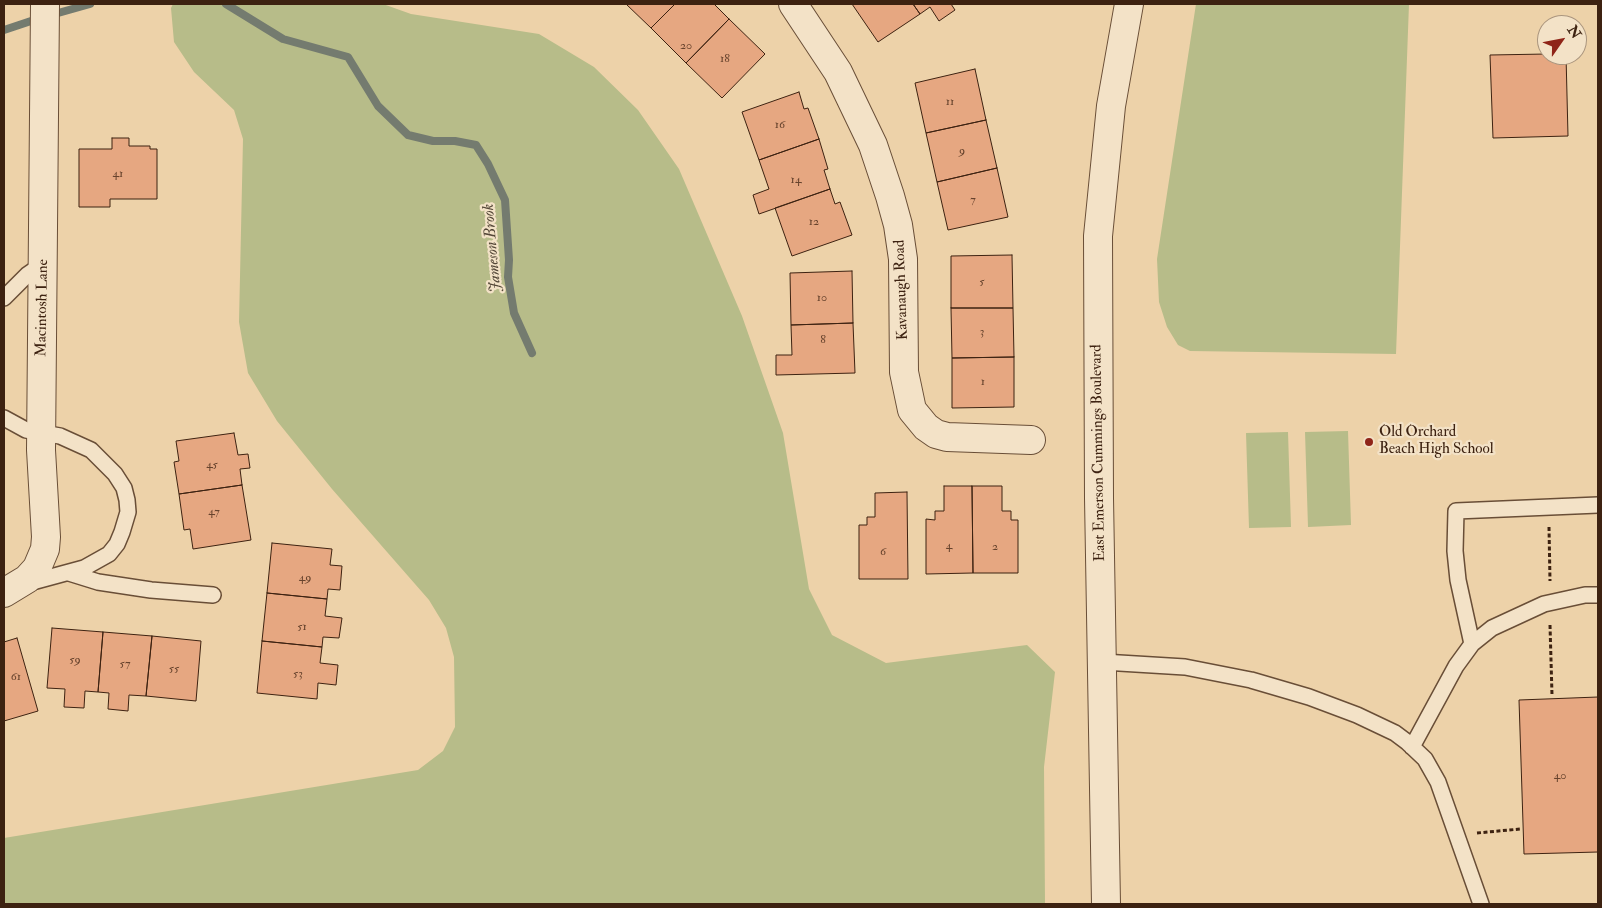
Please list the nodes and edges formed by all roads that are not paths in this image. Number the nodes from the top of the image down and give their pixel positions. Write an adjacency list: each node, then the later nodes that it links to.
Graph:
1 (45, 4): 4 (street, Macintosh Lane)
2 (793, 4): 8 (street, Kavanaugh Road)
3 (1129, 4): 15 (street, East Emerson Cummings Boulevard)
4 (44, 264): 5 (lane); 7 (street, Macintosh Lane)
5 (4, 298)
6 (4, 418): 7 (lane)
7 (41, 434): 10 (lane); 11 (street, Macintosh Lane)
8 (1031, 440)
9 (1598, 505): 14 (lane)
10 (69, 573): 11 (lane); 12 (lane)
11 (11, 589)
12 (213, 595)
13 (1598, 595): 14 (lane)
14 (1472, 644): 16 (lane)
15 (1103, 662): 16 (lane); 17 (street, East Emerson Cummings Boulevard)
16 (1412, 747): 18 (lane)
17 (1106, 904)
18 (1481, 904)

